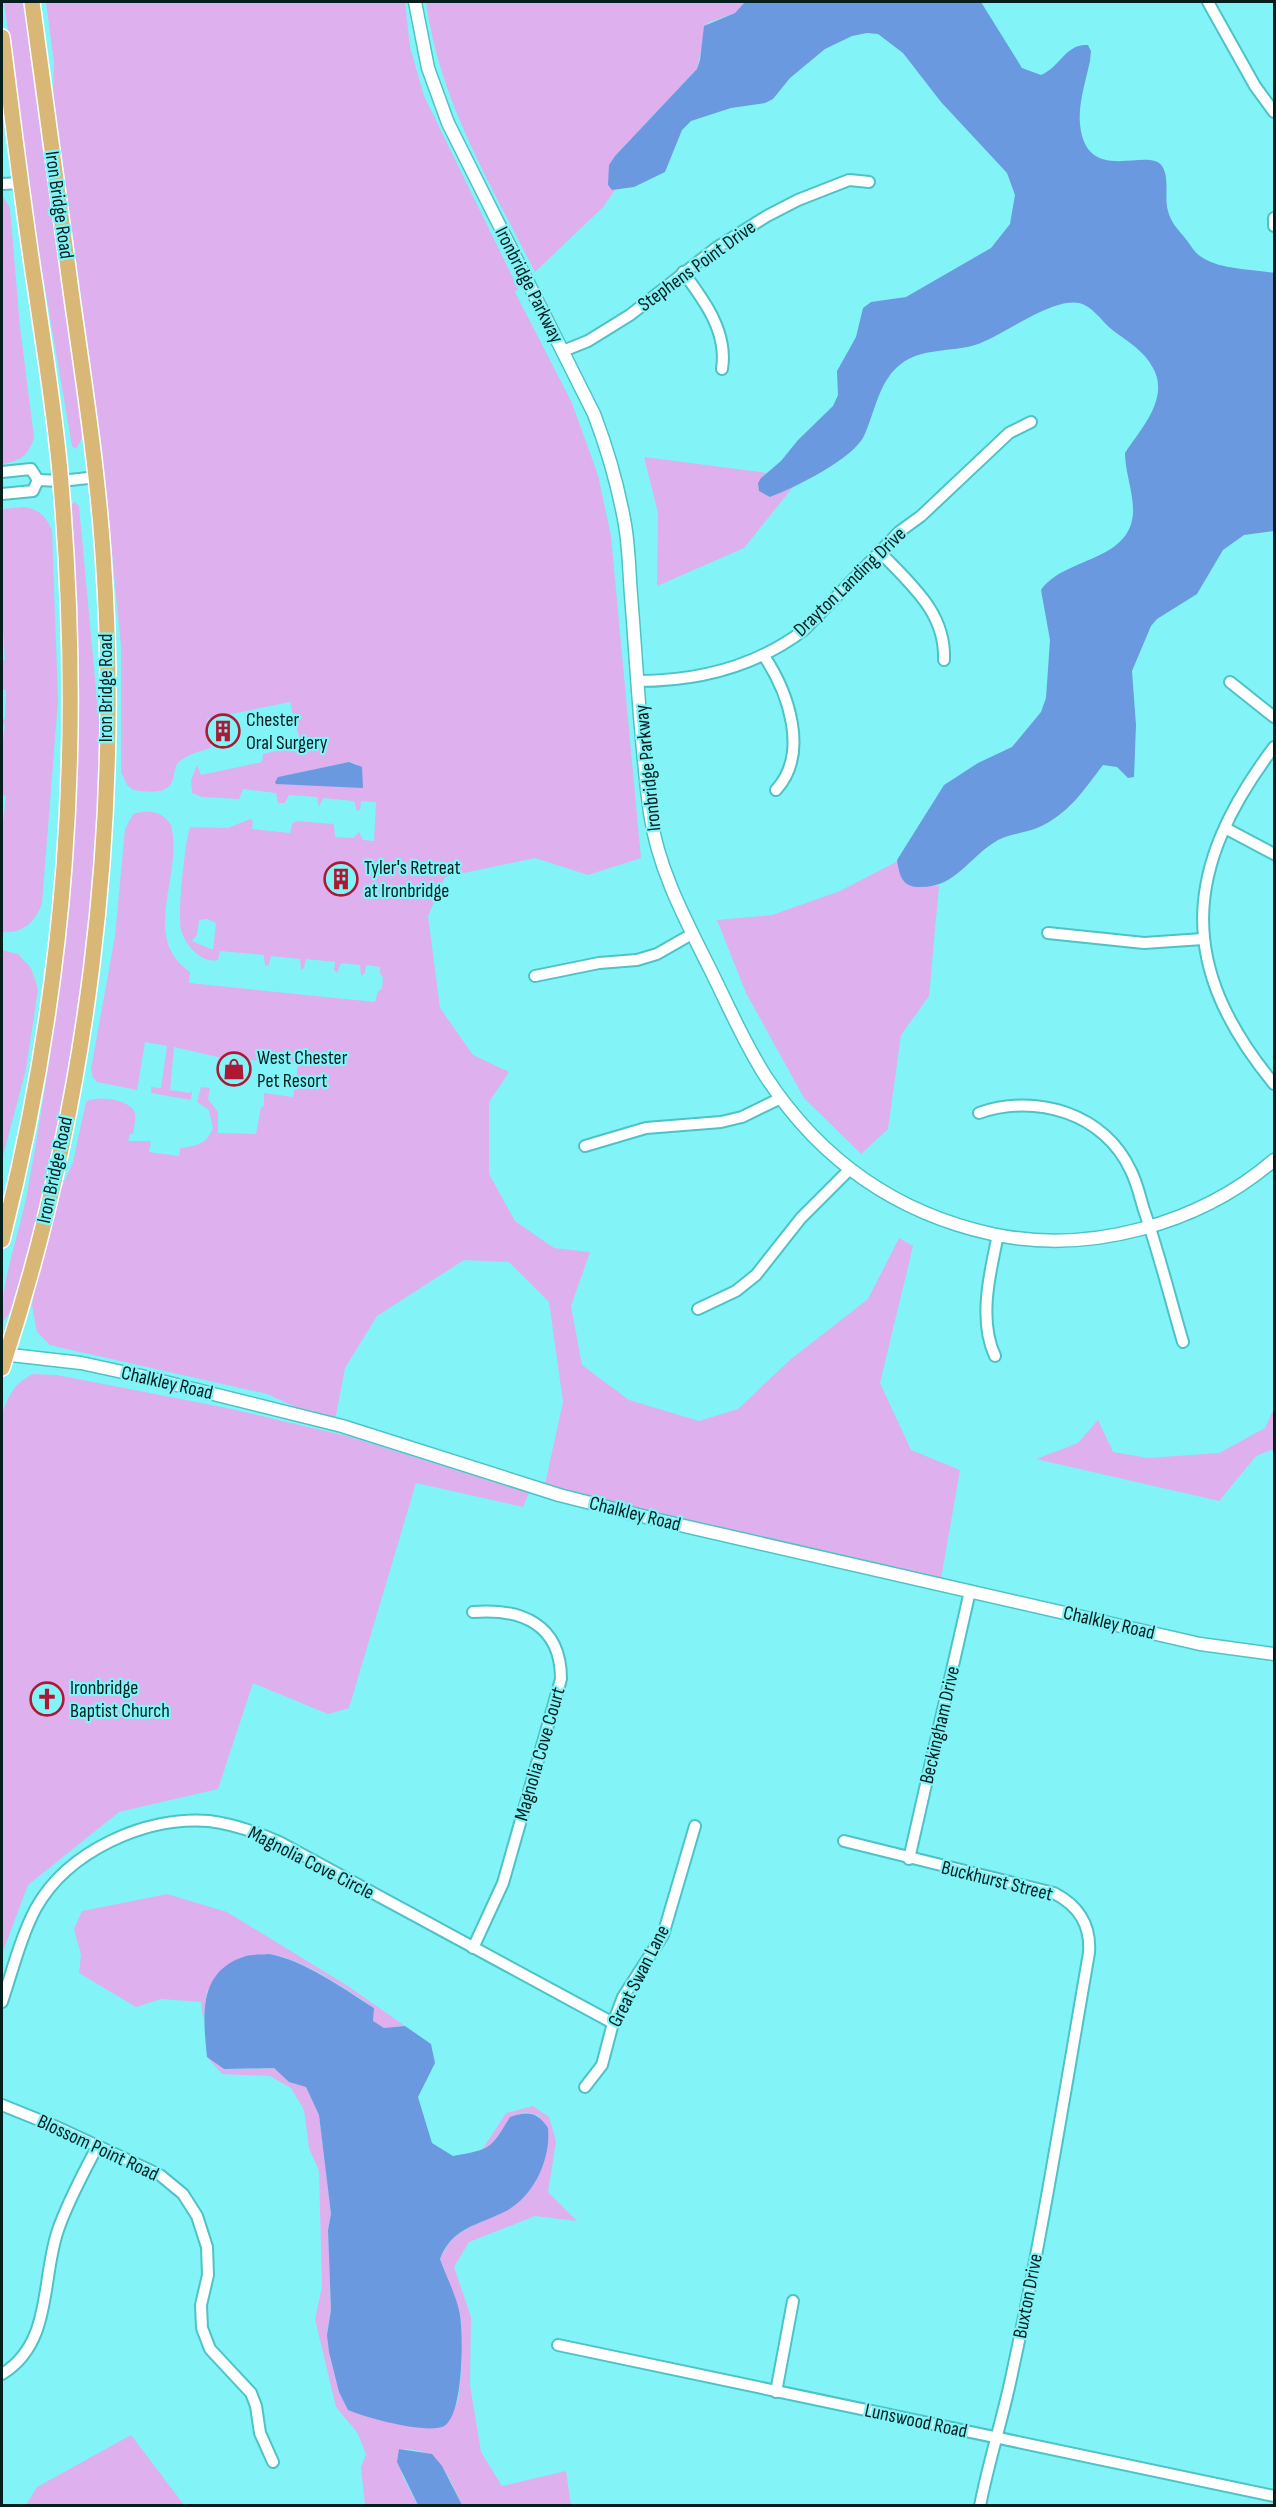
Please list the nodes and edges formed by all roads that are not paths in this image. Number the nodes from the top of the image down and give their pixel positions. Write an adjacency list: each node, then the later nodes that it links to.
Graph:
1 (32, 2): 16 (main road, Iron Bridge Road)
2 (415, 2): 12 (street, Ironbridge Parkway)
3 (1208, 2): 5 (street)
4 (2, 37): 7 (main road, Iron Bridge Road)
5 (1275, 112)
6 (869, 182): 11 (street, Stephens Point Drive)
7 (21, 183): 8 (street); 18 (main road, Iron Bridge Road)
8 (2, 184)
9 (1275, 218): 10 (street)
10 (1275, 226)
11 (682, 272): 12 (street, Stephens Point Drive); 13 (street)
12 (563, 351): 23 (street, Ironbridge Parkway)
13 (722, 369)
14 (1031, 422): 20 (street, Drayton Landing Drive)
15 (2, 472): 17 (street)
16 (97, 477): 18 (street); 46 (main road, Iron Bridge Road)
17 (38, 480): 18 (street); 19 (street)
18 (61, 481): 42 (main road, Iron Bridge Road)
19 (2, 494)
20 (879, 551): 21 (street, Drayton Landing Drive); 22 (street)
21 (764, 656): 23 (street, Drayton Landing Drive); 27 (street)
22 (944, 660)
23 (638, 681): 31 (street, Ironbridge Parkway)
24 (1230, 682): 25 (street)
25 (1275, 717)
26 (1275, 747): 28 (street)
27 (776, 790)
28 (1225, 828): 29 (street); 32 (street)
29 (1275, 854)
30 (1048, 933): 32 (street)
31 (692, 934): 33 (street); 35 (street, Ironbridge Parkway)
32 (1203, 939): 34 (street)
33 (535, 976)
34 (1275, 1084)
35 (781, 1098): 37 (street); 39 (street, Ironbridge Parkway)
36 (979, 1113): 40 (street)
37 (585, 1146)
38 (1275, 1160): 40 (street, Ironbridge Parkway)
39 (849, 1170): 41 (street, Ironbridge Parkway); 43 (street)
40 (1150, 1226): 41 (street, Ironbridge Parkway); 44 (street)
41 (998, 1235): 45 (street)
42 (2, 1240)
43 (698, 1309)
44 (1183, 1342)
45 (995, 1356)
46 (3, 1359): 47 (street, Chalkley Road)
47 (970, 1591): 49 (street, Chalkley Road); 52 (street, Beckingham Drive)
48 (473, 1612): 53 (street, Magnolia Cove Court)
49 (1275, 1653)
50 (695, 1826): 55 (street, Great Swan Lane)
51 (844, 1842): 52 (street, Buckhurst Street)
52 (909, 1859): 56 (street, Buckhurst Street)
53 (473, 1948): 54 (street, Magnolia Cove Circle); 55 (street, Magnolia Cove Circle)
54 (2, 2002)
55 (612, 2023): 57 (street, Great Swan Lane)
56 (1066, 2084): 64 (street, Buxton Drive)
57 (585, 2087)
58 (2, 2105): 59 (street, Blossom Point Road)
59 (97, 2147): 62 (street); 65 (street, Blossom Point Road)
60 (793, 2301): 63 (street)
61 (558, 2345): 63 (street, Lunswood Road)
62 (2, 2374)
63 (776, 2392): 64 (street, Lunswood Road)
64 (995, 2438): 66 (street, Lunswood Road); 67 (street, Buxton Drive)
65 (273, 2462)
66 (1275, 2496)
67 (980, 2505)

